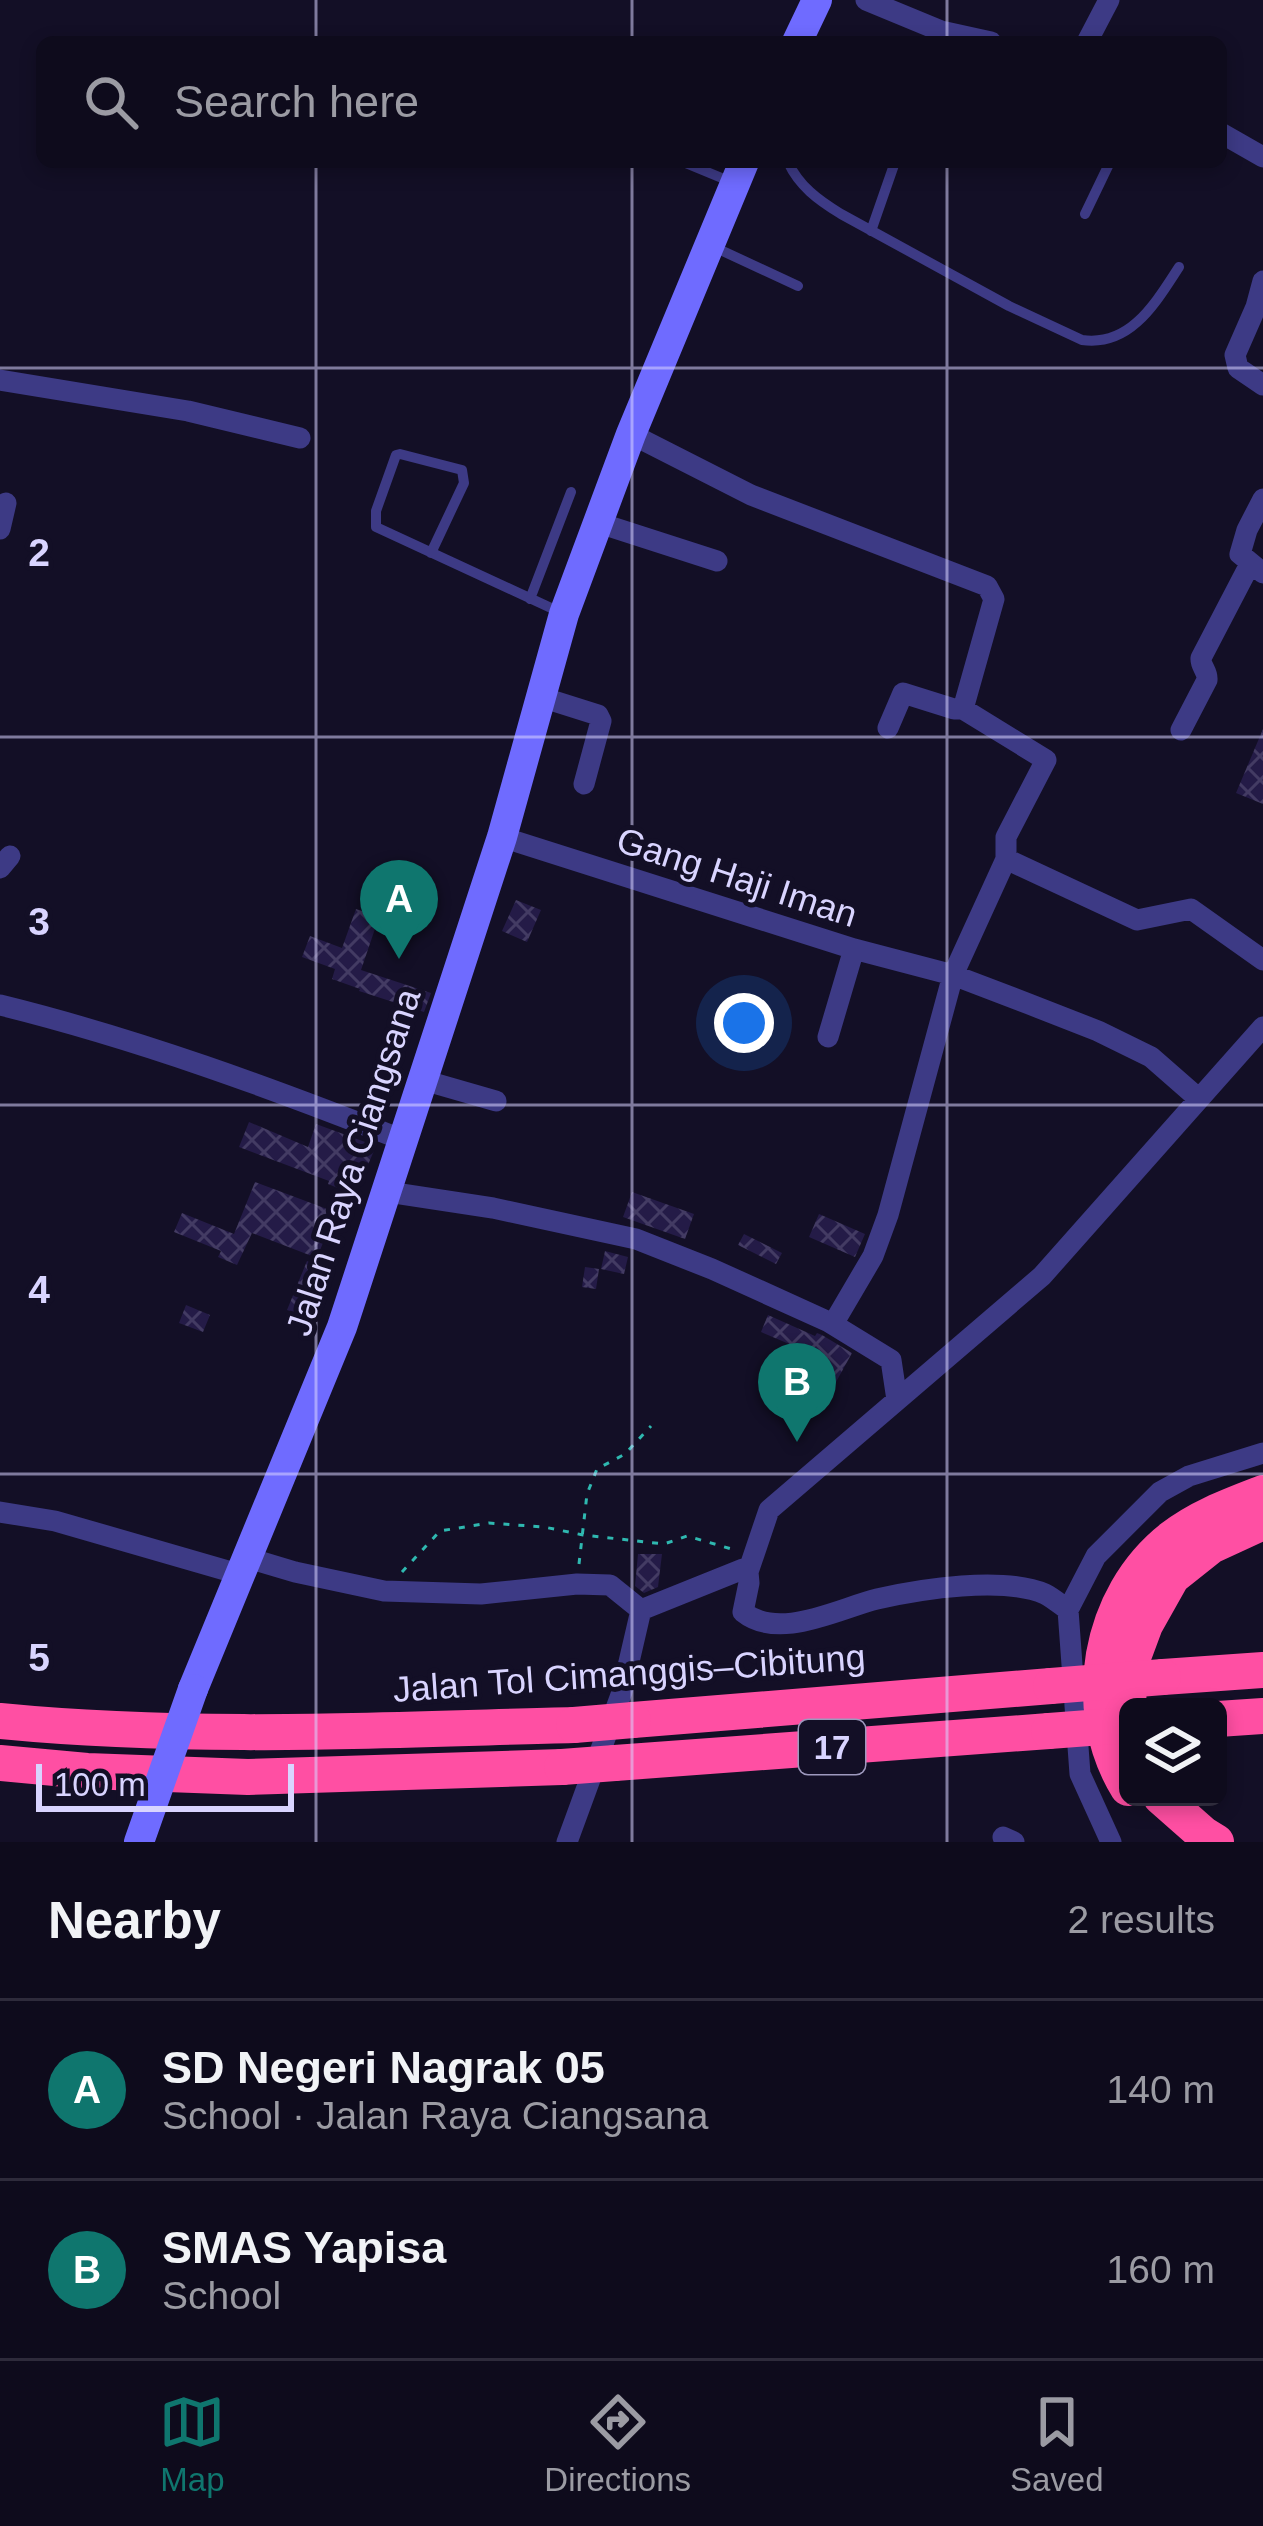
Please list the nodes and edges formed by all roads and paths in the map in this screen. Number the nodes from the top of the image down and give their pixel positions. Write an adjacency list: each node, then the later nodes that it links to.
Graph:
1 (866, 0): 5 (street)
2 (1109, 0): 6 (street)
3 (809, 4): 4 (main road)
4 (799, 36)
5 (939, 36)
6 (1090, 36)
7 (1227, 136): 8 (street)
8 (1261, 148)
9 (791, 168): 14 (lane)
10 (893, 168): 14 (lane)
11 (1107, 168): 13 (lane)
12 (740, 173): 15 (main road, Jalan Raya Ciangsana)
13 (1085, 214)
14 (871, 231): 16 (lane)
15 (711, 246): 18 (lane); 21 (main road, Jalan Raya Ciangsana)
16 (1179, 267)
17 (1263, 281): 20 (street)
18 (798, 286)
19 (0, 380): 22 (street)
20 (1263, 385)
21 (631, 434): 26 (main road, Jalan Raya Ciangsana); 34 (street)
22 (300, 438)
23 (571, 492): 31 (lane)
24 (1263, 499): 30 (street)
25 (6, 503): 27 (street)
26 (596, 522): 29 (street); 32 (main road, Jalan Raya Ciangsana)
27 (0, 529)
28 (431, 553): 28 (lane); 31 (lane)
29 (717, 561)
30 (1257, 568): 36 (street)
31 (530, 599): 32 (lane)
32 (564, 614): 33 (main road, Jalan Raya Ciangsana)
33 (541, 697): 37 (street); 38 (main road, Jalan Raya Ciangsana)
34 (963, 709): 35 (street); 39 (street)
35 (888, 728)
36 (1181, 730)
37 (584, 784)
38 (502, 837): 40 (street, Gang Haji Iman); 46 (main road, Jalan Raya Ciangsana)
39 (1006, 859): 41 (street); 42 (street)
40 (854, 949): 42 (street, Gang Haji Iman); 45 (street)
41 (1263, 960)
42 (953, 975): 47 (street, Gang Haji Iman); 51 (street)
43 (0, 1005): 49 (street)
44 (1263, 1027): 47 (street)
45 (828, 1037)
46 (423, 1080): 48 (street); 49 (main road, Jalan Raya Ciangsana)
47 (1199, 1100): 52 (street)
48 (496, 1101)
49 (403, 1140): 50 (main road, Jalan Raya Ciangsana)
50 (388, 1192): 51 (street); 60 (main road, Jalan Raya Ciangsana)
51 (829, 1322): 52 (street)
52 (897, 1400): 59 (street)
53 (651, 1426): 58 (path)
54 (1263, 1453): 64 (street)
55 (1263, 1493): 72 (highway)
56 (0, 1512): 60 (street)
57 (1263, 1522): 66 (highway)
58 (583, 1535): 59 (path); 61 (path); 62 (path)
59 (751, 1564): 63 (street); 64 (street)
60 (245, 1567): 62 (street); 75 (main road, Jalan Raya Ciangsana, bridge)
61 (577, 1584): 62 (street); 63 (street)
62 (384, 1592)
63 (640, 1610): 76 (street)
64 (1068, 1610): 77 (street)
65 (1263, 1670): 69 (highway, Jalan Tol Cimanggis–Cibitung / 17, bridge)
66 (1129, 1698)
67 (1263, 1717): 68 (highway)
68 (1227, 1719)
69 (0, 1721)
70 (1119, 1722): 71 (highway, 17, bridge)
71 (0, 1763)
72 (1119, 1773)
73 (1139, 1806): 78 (highway)
74 (1171, 1806): 79 (highway)
75 (139, 1842)
76 (567, 1842)
77 (1111, 1842)
78 (1175, 1842)
79 (1216, 1842)

